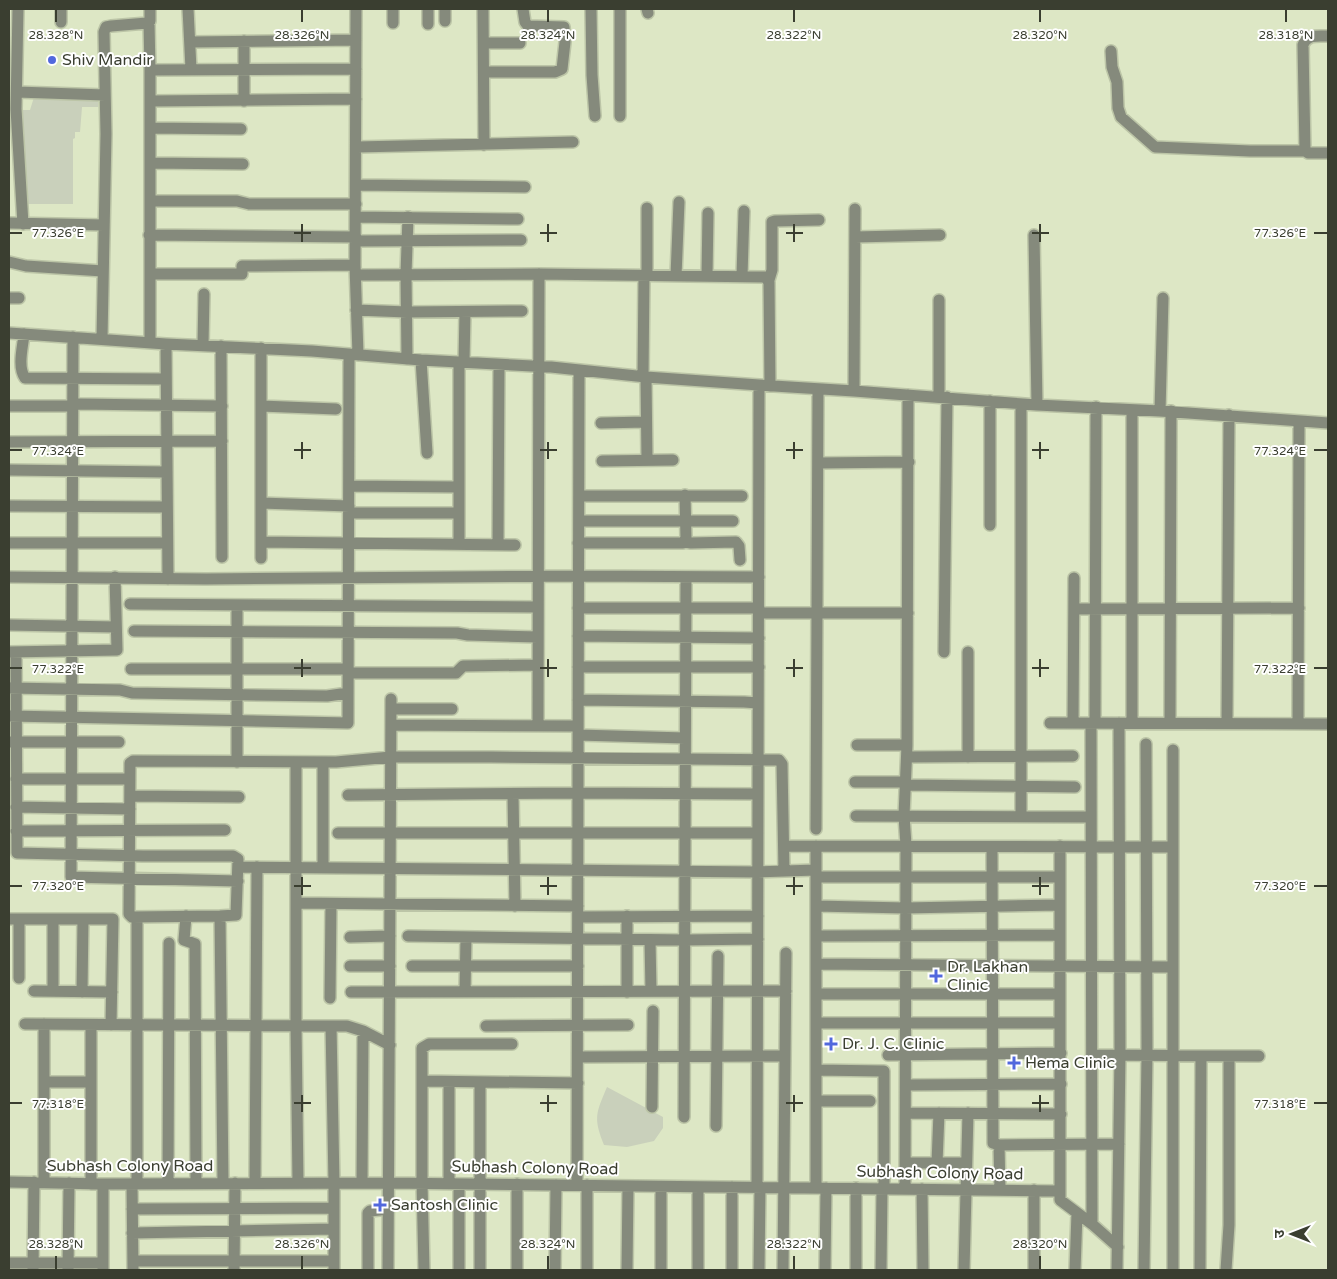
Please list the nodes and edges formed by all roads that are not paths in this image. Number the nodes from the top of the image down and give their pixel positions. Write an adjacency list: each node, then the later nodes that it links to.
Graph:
1 (18, 9): 30 (street)
2 (61, 9): 14 (street)
3 (150, 9): 15 (street)
4 (188, 9): 21 (street)
5 (356, 9): 19 (street)
6 (393, 9): 16 (street)
7 (428, 9): 17 (street)
8 (445, 9): 13 (street)
9 (483, 9): 22 (street)
10 (523, 9): 29 (street)
11 (591, 9): 35 (street)
12 (620, 9): 36 (street)
13 (445, 21)
14 (61, 22)
15 (149, 22): 26 (street); 31 (street)
16 (393, 23)
17 (428, 24)
18 (1328, 36): 42 (street)
19 (356, 40): 20 (street); 25 (street)
20 (244, 41): 21 (street); 28 (street)
21 (190, 42): 27 (street)
22 (485, 43): 23 (street); 29 (street)
23 (520, 44)
24 (1111, 51): 42 (street)
25 (356, 69): 28 (street); 32 (street)
26 (150, 70): 27 (street); 33 (street)
27 (191, 70): 28 (street)
28 (244, 70): 34 (street)
29 (485, 72): 40 (street)
30 (17, 92): 31 (street); 46 (street)
31 (105, 95): 62 (street)
32 (356, 99): 34 (street); 41 (street)
33 (150, 101): 34 (street); 37 (street)
34 (244, 101)
35 (595, 116)
36 (620, 116)
37 (150, 128): 38 (street); 44 (street)
38 (241, 129)
39 (573, 142): 40 (street)
40 (484, 145): 41 (street)
41 (357, 147): 47 (street)
42 (1304, 151): 43 (street)
43 (1328, 153)
44 (150, 163): 45 (street); 49 (street)
45 (243, 164)
46 (14, 182): 61 (street)
47 (356, 185): 48 (street); 51 (street)
48 (525, 187)
49 (150, 201): 51 (street); 63 (street)
50 (679, 202): 77 (street)
51 (356, 204): 56 (street)
52 (647, 208): 76 (street)
53 (855, 209): 66 (street)
54 (744, 211): 79 (street)
55 (708, 213): 78 (street)
56 (356, 217): 57 (street); 67 (street)
57 (408, 217): 58 (street); 69 (street)
58 (518, 219)
59 (819, 220): 80 (street)
60 (9, 223): 61 (street)
61 (23, 224): 62 (street)
62 (104, 225): 72 (street)
63 (149, 235): 67 (street); 73 (street)
64 (940, 235): 66 (street)
65 (1034, 235): 115 (street)
66 (855, 237): 109 (street)
67 (356, 239): 69 (street); 71 (street)
68 (521, 240): 69 (street)
69 (408, 242): 74 (street)
70 (9, 262): 72 (street)
71 (355, 270): 73 (street); 74 (street); 84 (street)
72 (103, 271): 91 (street)
73 (150, 274): 92 (street)
74 (406, 274): 75 (street); 86 (street)
75 (539, 274): 76 (street); 102 (street)
76 (645, 275): 77 (street); 104 (street)
77 (676, 276): 78 (street)
78 (707, 276): 79 (street)
79 (742, 276): 80 (street)
80 (769, 280): 107 (street)
81 (204, 294): 94 (street)
82 (1163, 298): 123 (street)
83 (939, 300): 111 (street)
84 (356, 310): 86 (street); 97 (street)
85 (522, 311): 87 (street)
86 (408, 312): 87 (street); 98 (street)
87 (465, 312): 100 (street)
88 (9, 333): 89 (street)
89 (24, 334): 90 (street); 105 (street)
90 (73, 337): 91 (street); 105 (street)
91 (102, 338): 92 (street)
92 (150, 342): 93 (street)
93 (166, 344): 94 (street); 106 (street)
94 (203, 345): 95 (street)
95 (221, 346): 96 (street); 118 (street)
96 (261, 348): 97 (street); 119 (street)
97 (353, 355): 98 (street); 142 (street)
98 (407, 359): 99 (street)
99 (422, 360): 100 (street); 133 (street)
100 (461, 362): 101 (street); 143 (street)
101 (499, 365): 102 (street); 165 (street)
102 (539, 367): 103 (street); 173 (street)
103 (579, 370): 104 (street); 145 (street)
104 (644, 377): 107 (street); 126 (street)
105 (73, 379): 106 (street); 113 (street)
106 (166, 379): 117 (street)
107 (765, 386): 108 (street); 174 (street)
108 (818, 388): 109 (street); 138 (street)
109 (854, 391): 110 (street)
110 (908, 395): 111 (street); 137 (street)
111 (943, 397): 112 (street); 207 (street)
112 (990, 401): 114 (street); 156 (street)
113 (73, 404): 116 (street); 117 (street); 132 (street)
114 (1021, 404): 115 (street); 248 (street)
115 (1037, 405): 120 (street)
116 (9, 406)
117 (166, 406): 118 (street); 131 (street)
118 (222, 406): 129 (street)
119 (261, 406): 121 (street); 147 (street)
120 (1096, 407): 122 (street); 187 (street)
121 (336, 409)
122 (1132, 410): 123 (street); 188 (street)
123 (1166, 411): 124 (street); 184 (street)
124 (1229, 415): 125 (street); 185 (street)
125 (1299, 421): 128 (street); 189 (street)
126 (646, 422): 127 (street); 134 (street)
127 (601, 423)
128 (1328, 423)
129 (222, 441): 131 (street); 167 (street)
130 (9, 442): 132 (street)
131 (167, 442): 132 (street); 141 (street)
132 (73, 443): 140 (street)
133 (426, 453)
134 (647, 460): 135 (street); 136 (street)
135 (673, 460)
136 (602, 461)
137 (909, 462): 138 (street); 194 (street)
138 (818, 463): 193 (street)
139 (9, 470): 140 (street)
140 (73, 471): 141 (street); 148 (street)
141 (167, 472): 150 (street)
142 (349, 486): 143 (street); 151 (street)
143 (458, 487): 152 (street)
144 (685, 495): 145 (street); 146 (street); 154 (street)
145 (579, 496): 153 (street)
146 (742, 496)
147 (261, 503): 151 (street); 158 (street)
148 (72, 505): 149 (street); 150 (street); 157 (street)
149 (9, 506)
150 (167, 507): 162 (street)
151 (349, 509): 152 (street); 159 (street)
152 (459, 513): 164 (street)
153 (579, 520): 154 (street); 163 (street)
154 (685, 521): 155 (street); 160 (street)
155 (732, 521)
156 (990, 525)
157 (72, 542): 161 (street); 162 (street); 172 (street)
158 (261, 542): 159 (street); 168 (street)
159 (349, 542): 164 (street); 177 (street)
160 (685, 542): 163 (street); 169 (street)
161 (9, 543)
162 (168, 543): 176 (street)
163 (578, 543): 170 (street)
164 (459, 544): 165 (street)
165 (498, 544): 166 (street)
166 (515, 545)
167 (222, 557)
168 (261, 558)
169 (740, 560)
170 (578, 576): 173 (street); 178 (street); 186 (street)
171 (9, 577): 172 (street)
172 (72, 577): 175 (street); 196 (street)
173 (538, 577): 177 (street); 183 (street)
174 (759, 577): 178 (street); 192 (street)
175 (115, 578): 176 (street); 197 (street)
176 (168, 578): 177 (street)
177 (349, 578): 182 (street)
178 (686, 578): 190 (street)
179 (1074, 578): 191 (street)
180 (130, 604): 181 (street)
181 (238, 605): 182 (street); 199 (street)
182 (349, 606): 183 (street); 200 (street)
183 (538, 607): 202 (street)
184 (1170, 607): 185 (street); 188 (street); 232 (street)
185 (1228, 607): 189 (street); 233 (street)
186 (578, 608): 190 (street); 201 (street)
187 (1095, 608): 188 (street); 191 (street); 229 (street)
188 (1132, 608): 231 (street)
189 (1299, 608): 234 (street)
190 (685, 609): 192 (street); 203 (street)
191 (1074, 609): 228 (street)
192 (759, 611): 193 (street); 204 (street)
193 (817, 612): 194 (street); 279 (street)
194 (908, 613): 246 (street)
195 (9, 626): 196 (street)
196 (72, 626): 197 (street); 205 (street)
197 (116, 627): 205 (street)
198 (134, 632): 199 (street)
199 (238, 632): 200 (street); 214 (street)
200 (349, 632): 202 (street); 215 (street)
201 (578, 636): 203 (street); 210 (street)
202 (538, 637): 209 (street)
203 (685, 638): 204 (street); 212 (street)
204 (759, 638): 211 (street)
205 (72, 651): 206 (street); 217 (street)
206 (12, 652): 216 (street)
207 (944, 652)
208 (968, 652): 247 (street)
209 (538, 665): 215 (street); 237 (street)
210 (578, 667): 212 (street); 220 (street)
211 (759, 667): 212 (street); 222 (street)
212 (685, 668): 221 (street)
213 (131, 669): 214 (street)
214 (238, 669): 215 (street); 219 (street)
215 (348, 671): 218 (street)
216 (12, 689): 217 (street); 224 (street)
217 (72, 690): 219 (street); 225 (street)
218 (348, 694): 219 (street); 226 (street)
219 (238, 695): 226 (street)
220 (578, 700): 221 (street); 238 (street)
221 (685, 701): 222 (street); 239 (street)
222 (758, 703): 253 (street)
223 (452, 709): 236 (street)
224 (12, 716): 225 (street); 240 (street)
225 (72, 718): 226 (street); 241 (street)
226 (238, 721): 254 (street)
227 (1050, 723): 228 (street)
228 (1073, 723): 229 (street)
229 (1093, 723): 230 (street); 278 (street)
230 (1119, 723): 231 (street); 295 (street)
231 (1132, 723): 232 (street)
232 (1170, 723): 233 (street)
233 (1227, 723): 234 (street)
234 (1298, 723): 235 (street)
235 (1328, 724)
236 (391, 725): 237 (street); 250 (street)
237 (538, 726): 238 (street)
238 (578, 731): 239 (street); 251 (street)
239 (685, 738): 252 (street)
240 (12, 742): 241 (street); 258 (street)
241 (72, 742): 242 (street); 257 (street)
242 (119, 742)
243 (1146, 744): 296 (street)
244 (857, 745): 246 (street)
245 (1173, 750): 297 (street)
246 (907, 751): 247 (street); 261 (street)
247 (968, 756): 248 (street)
248 (1021, 756): 249 (street); 262 (street)
249 (1073, 756)
250 (391, 757): 251 (street); 256 (street); 270 (street)
251 (578, 759): 252 (street); 264 (street)
252 (685, 759): 253 (street); 265 (street)
253 (758, 759): 266 (street); 291 (street)
254 (237, 762): 255 (street); 259 (street)
255 (296, 762): 256 (street); 303 (street)
256 (323, 762): 304 (street)
257 (72, 778): 258 (street); 259 (street); 273 (street)
258 (16, 779): 272 (street)
259 (130, 779): 269 (street)
260 (855, 782): 261 (street)
261 (905, 784): 262 (street); 276 (street)
262 (1021, 787): 263 (street); 277 (street)
263 (1075, 787)
264 (578, 793): 265 (street); 268 (street); 285 (street)
265 (685, 793): 266 (street); 286 (street)
266 (758, 794): 289 (street)
267 (348, 795): 270 (street)
268 (513, 795): 270 (street); 284 (street)
269 (130, 796): 271 (street); 274 (street)
270 (391, 796): 288 (street)
271 (239, 797)
272 (16, 807): 273 (street); 283 (street)
273 (72, 808): 274 (street); 280 (street)
274 (130, 809): 281 (street)
275 (856, 816): 276 (street)
276 (904, 816): 277 (street); 290 (street)
277 (1021, 817): 278 (street)
278 (1091, 818): 294 (street)
279 (816, 829)
280 (72, 830): 281 (street); 283 (street); 299 (street)
281 (130, 830): 282 (street); 300 (street)
282 (225, 830)
283 (16, 831): 299 (street)
284 (515, 832): 285 (street); 288 (street); 306 (street)
285 (578, 832): 286 (street); 307 (street)
286 (685, 832): 289 (street); 308 (street)
287 (338, 833): 288 (street)
288 (391, 833): 305 (street)
289 (758, 833): 310 (street)
290 (906, 845): 292 (street); 298 (street); 313 (street)
291 (784, 846): 292 (street); 309 (street)
292 (816, 846): 311 (street)
293 (1060, 846): 294 (street); 298 (street); 312 (street)
294 (1091, 846): 295 (street); 360 (street)
295 (1119, 846): 296 (street); 361 (street)
296 (1146, 846): 297 (street); 362 (street)
297 (1173, 846): 363 (street)
298 (992, 847): 314 (street)
299 (71, 856): 300 (street); 315 (street)
300 (130, 856): 301 (street); 315 (street)
301 (238, 867): 302 (street); 316 (street)
302 (257, 867): 303 (street); 400 (street)
303 (296, 868): 304 (street); 317 (street)
304 (323, 868): 305 (street)
305 (390, 869): 306 (street); 320 (street)
306 (515, 869): 307 (street); 321 (street)
307 (578, 869): 308 (street); 325 (street)
308 (685, 870): 310 (street); 330 (street)
309 (784, 871): 310 (street); 311 (street)
310 (758, 872): 331 (street)
311 (816, 874): 313 (street); 322 (street)
312 (1060, 876): 314 (street); 319 (street)
313 (906, 877): 314 (street); 324 (street)
314 (992, 877): 323 (street)
315 (129, 879): 316 (street); 326 (street)
316 (238, 881): 328 (street)
317 (296, 903): 318 (street); 395 (street)
318 (331, 904): 320 (street); 383 (street)
319 (1060, 904): 323 (street); 337 (street)
320 (390, 905): 321 (street); 338 (street)
321 (515, 906): 325 (street)
322 (816, 906): 324 (street); 340 (street)
323 (992, 906): 324 (street); 336 (street)
324 (906, 908): 335 (street)
325 (578, 911): 329 (street); 343 (street)
326 (137, 916): 327 (street); 393 (street)
327 (186, 916): 328 (street); 398 (street)
328 (220, 916): 399 (street)
329 (627, 916): 330 (street); 344 (street)
330 (685, 916): 331 (street); 346 (street)
331 (758, 916): 347 (street)
332 (14, 919): 333 (street); 364 (street)
333 (53, 919): 334 (street); 366 (street)
334 (83, 919): 372 (street); 373 (street)
335 (905, 935): 336 (street); 340 (street); 352 (street)
336 (992, 935): 337 (street); 353 (street)
337 (1060, 935): 359 (street)
338 (390, 936): 341 (street); 355 (street)
339 (408, 936): 342 (street)
340 (816, 936): 351 (street)
341 (350, 937)
342 (466, 937): 343 (street); 357 (street)
343 (578, 939): 344 (street); 358 (street)
344 (627, 940): 345 (street); 378 (street)
345 (650, 940): 346 (street); 367 (street)
346 (685, 940): 347 (street); 368 (street)
347 (758, 940): 370 (street)
348 (169, 943): 394 (street)
349 (786, 953): 371 (street)
350 (718, 956): 369 (street)
351 (816, 964): 352 (street); 379 (street)
352 (905, 964): 353 (street); 382 (street)
353 (992, 965): 359 (street); 381 (street)
354 (350, 966): 355 (street)
355 (390, 966): 375 (street)
356 (412, 966): 357 (street)
357 (466, 966): 358 (street); 376 (street)
358 (578, 966): 377 (street)
359 (1060, 966): 360 (street); 380 (street)
360 (1091, 966): 361 (street); 409 (street)
361 (1119, 966): 362 (street); 410 (street)
362 (1146, 966): 363 (street); 411 (street)
363 (1173, 967): 418 (street)
364 (19, 978)
365 (34, 991): 366 (street)
366 (53, 991): 372 (street)
367 (651, 991): 368 (street); 378 (street)
368 (685, 991): 369 (street); 413 (street)
369 (718, 991): 370 (street); 414 (street)
370 (758, 991): 371 (street); 415 (street)
371 (786, 991): 416 (street)
372 (82, 992): 373 (street)
373 (112, 992): 392 (street)
374 (351, 992): 375 (street)
375 (390, 992): 376 (street); 405 (street)
376 (465, 992): 377 (street)
377 (578, 992): 378 (street); 396 (street)
378 (627, 992)
379 (816, 994): 382 (street); 385 (street)
380 (1060, 994): 381 (street); 387 (street)
381 (992, 995): 382 (street); 390 (street)
382 (905, 996): 386 (street)
383 (330, 998)
384 (653, 1010): 412 (street)
385 (816, 1022): 386 (street); 423 (street)
386 (905, 1023): 390 (street); 408 (street)
387 (1060, 1023): 390 (street); 407 (street)
388 (25, 1024): 389 (street)
389 (44, 1024): 391 (street); 425 (street)
390 (992, 1024): 406 (street)
391 (91, 1025): 392 (street); 426 (street)
392 (111, 1025): 393 (street)
393 (136, 1025): 394 (street); 453 (street)
394 (168, 1025): 398 (street); 454 (street)
395 (296, 1025): 400 (street); 401 (street); 459 (street)
396 (578, 1025): 397 (street); 402 (street); 422 (street)
397 (628, 1025)
398 (196, 1026): 399 (street); 455 (street)
399 (221, 1026): 400 (street); 456 (street)
400 (256, 1026): 458 (street)
401 (331, 1026): 403 (street); 460 (street)
402 (486, 1026)
403 (363, 1031): 405 (street); 461 (street)
404 (512, 1044): 424 (street)
405 (390, 1045): 462 (street)
406 (992, 1053): 407 (street); 408 (street); 430 (street)
407 (1061, 1053): 432 (street)
408 (905, 1054): 417 (street); 431 (street)
409 (1092, 1055): 410 (street); 444 (street)
410 (1120, 1055): 411 (street); 445 (street)
411 (1147, 1055): 418 (street); 525 (street)
412 (653, 1056): 413 (street); 422 (street); 435 (street)
413 (684, 1056): 414 (street); 441 (street)
414 (717, 1056): 415 (street); 442 (street)
415 (758, 1056): 416 (street); 475 (street)
416 (785, 1056): 476 (street)
417 (888, 1056)
418 (1173, 1056): 419 (street); 526 (street)
419 (1201, 1056): 420 (street); 527 (street)
420 (1230, 1056): 421 (street); 528 (street)
421 (1259, 1056)
422 (578, 1057): 429 (street)
423 (816, 1070): 433 (street); 479 (street)
424 (422, 1081): 427 (street); 463 (street)
425 (44, 1082): 426 (street); 451 (street)
426 (91, 1082): 465 (street)
427 (449, 1082): 428 (street); 464 (street)
428 (480, 1082): 429 (street); 467 (street)
429 (578, 1083): 470 (street)
430 (992, 1083): 431 (street); 432 (street); 439 (street)
431 (907, 1084): 436 (street)
432 (1061, 1084): 440 (street)
433 (816, 1101): 434 (street); 477 (street)
434 (870, 1101)
435 (652, 1107)
436 (906, 1113): 437 (street); 447 (street)
437 (939, 1113): 438 (street); 448 (street)
438 (968, 1113): 439 (street); 449 (street)
439 (992, 1113): 440 (street); 446 (street)
440 (1061, 1114): 443 (street)
441 (684, 1117)
442 (716, 1126)
443 (1061, 1144): 444 (street); 446 (street); 485 (street)
444 (1092, 1144): 445 (street); 491 (street)
445 (1119, 1144): 495 (street)
446 (1000, 1145): 483 (street)
447 (906, 1163): 448 (street); 480 (street)
448 (937, 1163): 449 (street)
449 (966, 1163): 482 (street)
450 (9, 1182): 451 (street, Subhash Colony Road)
451 (39, 1182): 452 (street, Subhash Colony Road); 497 (street)
452 (69, 1183): 465 (street, Subhash Colony Road); 498 (street)
453 (135, 1183): 454 (street, Subhash Colony Road); 466 (street, Subhash Colony Road); 488 (street)
454 (168, 1183): 455 (street, Subhash Colony Road)
455 (196, 1183): 456 (street, Subhash Colony Road)
456 (223, 1183): 457 (street, Subhash Colony Road)
457 (235, 1183): 458 (street, Subhash Colony Road); 486 (street)
458 (255, 1183): 459 (street, Subhash Colony Road)
459 (298, 1183): 460 (street, Subhash Colony Road)
460 (334, 1183): 461 (street, Subhash Colony Road); 487 (street)
461 (362, 1183): 462 (street, Subhash Colony Road)
462 (389, 1183): 463 (street, Subhash Colony Road); 489 (street)
463 (422, 1183): 464 (street, Subhash Colony Road); 505 (street)
464 (454, 1183): 467 (street, Subhash Colony Road); 506 (street)
465 (91, 1184): 466 (street, Subhash Colony Road)
466 (103, 1184): 499 (street)
467 (480, 1184): 468 (street, Subhash Colony Road); 507 (street)
468 (517, 1184): 469 (street, Subhash Colony Road); 508 (street)
469 (556, 1185): 470 (street, Subhash Colony Road); 509 (street)
470 (582, 1185): 471 (street, Subhash Colony Road); 510 (street)
471 (628, 1186): 472 (street, Subhash Colony Road); 511 (street)
472 (661, 1187): 473 (street, Subhash Colony Road); 512 (street)
473 (698, 1187): 474 (street, Subhash Colony Road); 513 (street)
474 (732, 1187): 475 (street, Subhash Colony Road); 514 (street)
475 (759, 1187): 476 (street, Subhash Colony Road); 515 (street)
476 (784, 1187): 477 (street, Subhash Colony Road); 516 (street)
477 (821, 1187): 478 (street, Subhash Colony Road); 517 (street)
478 (856, 1188): 479 (street, Subhash Colony Road); 518 (street)
479 (883, 1188): 480 (street, Subhash Colony Road); 519 (street)
480 (906, 1189): 481 (street, Subhash Colony Road)
481 (922, 1190): 482 (street, Subhash Colony Road); 520 (street)
482 (965, 1190): 483 (street, Subhash Colony Road); 521 (street)
483 (1000, 1190): 484 (street, Subhash Colony Road)
484 (1034, 1190): 485 (street, Subhash Colony Road); 522 (street)
485 (1060, 1191): 490 (street)
486 (235, 1208): 487 (street); 488 (street); 493 (street)
487 (334, 1208): 492 (street)
488 (132, 1209): 494 (street)
489 (389, 1209): 503 (street); 504 (street)
490 (1077, 1213): 491 (street); 523 (street)
491 (1092, 1224): 495 (street)
492 (334, 1229): 493 (street); 502 (street)
493 (234, 1231): 494 (street); 501 (street)
494 (132, 1233): 500 (street)
495 (1118, 1247): 524 (street)
496 (9, 1263): 497 (street)
497 (33, 1266): 498 (street)
498 (68, 1266): 499 (street)
499 (103, 1266)
500 (133, 1266): 501 (street)
501 (234, 1266): 502 (street)
502 (334, 1266)
503 (368, 1270)
504 (388, 1270)
505 (424, 1270)
506 (459, 1270)
507 (480, 1270)
508 (517, 1270)
509 (555, 1270)
510 (587, 1270)
511 (627, 1270)
512 (661, 1270)
513 (698, 1270)
514 (732, 1270)
515 (759, 1270)
516 (783, 1270)
517 (825, 1270)
518 (856, 1270)
519 (881, 1270)
520 (923, 1270)
521 (964, 1270)
522 (1034, 1270)
523 (1075, 1270)
524 (1117, 1270)
525 (1144, 1270)
526 (1173, 1270)
527 (1200, 1270)
528 (1226, 1270)

